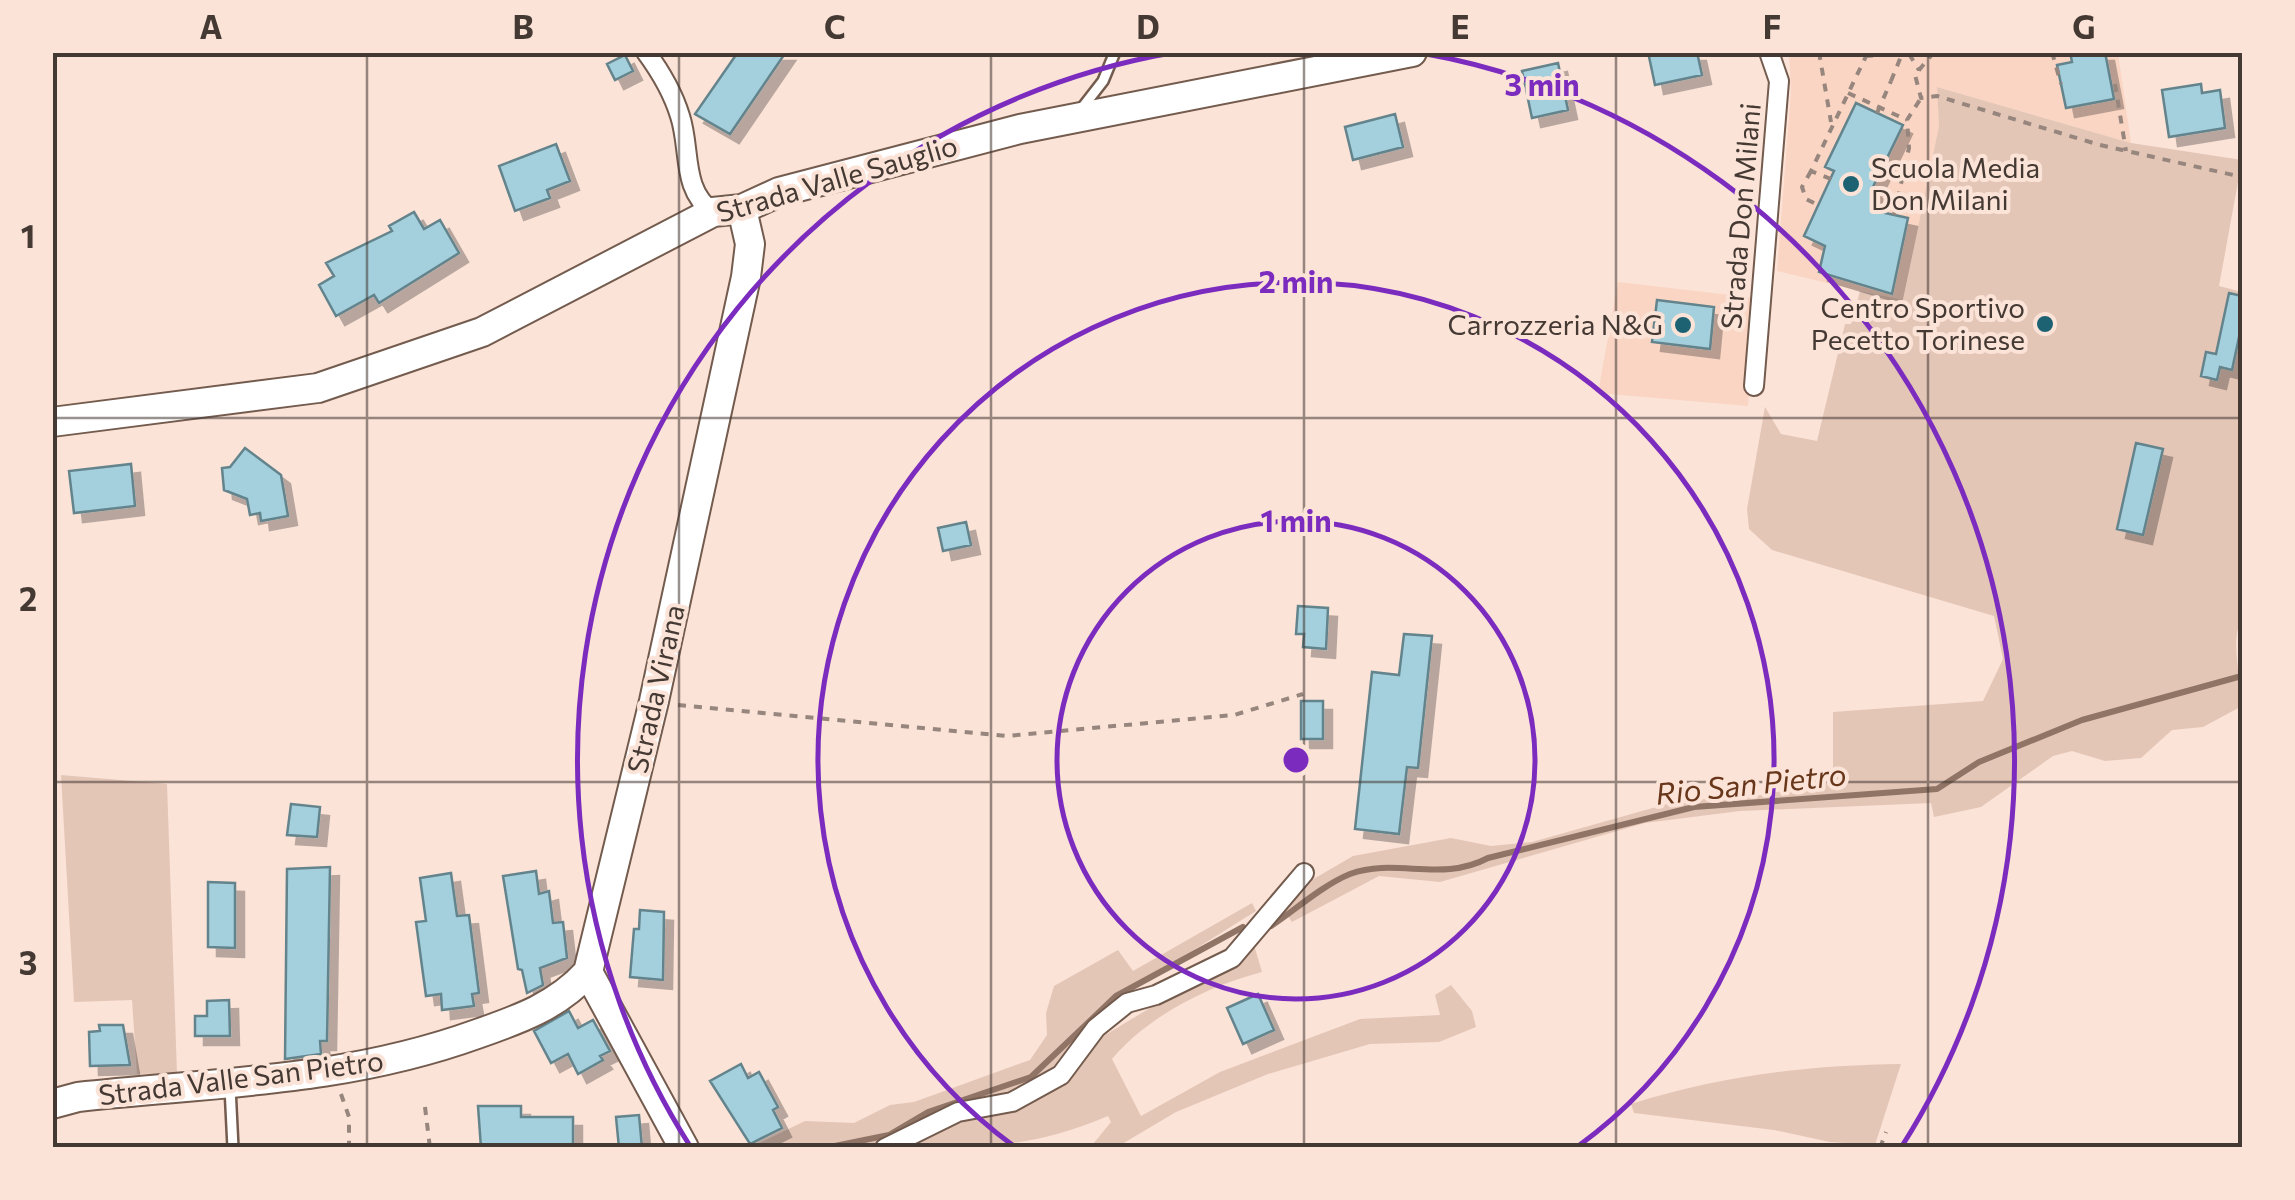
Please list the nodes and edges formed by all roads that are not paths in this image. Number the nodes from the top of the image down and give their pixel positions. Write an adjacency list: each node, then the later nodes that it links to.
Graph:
1 (646, 52): 7 (street)
2 (1115, 52): 5 (lane)
3 (1412, 52): 5 (street, Strada Valle Sauglio)
4 (1769, 52): 8 (street, Strada Don Milani)
5 (1068, 120): 6 (street, Strada Valle Sauglio)
6 (742, 209): 7 (street, Strada Valle Sauglio); 11 (street, Strada Virana)
7 (713, 212): 9 (street, Strada Valle Sauglio)
8 (1754, 386)
9 (52, 422)
10 (1304, 873): 16 (street)
11 (588, 972): 12 (street, Strada Valle San Pietro); 15 (street)
12 (230, 1084): 13 (street, Strada Valle San Pietro); 14 (lane)
13 (52, 1104)
14 (232, 1148)
15 (684, 1148)
16 (885, 1148)

